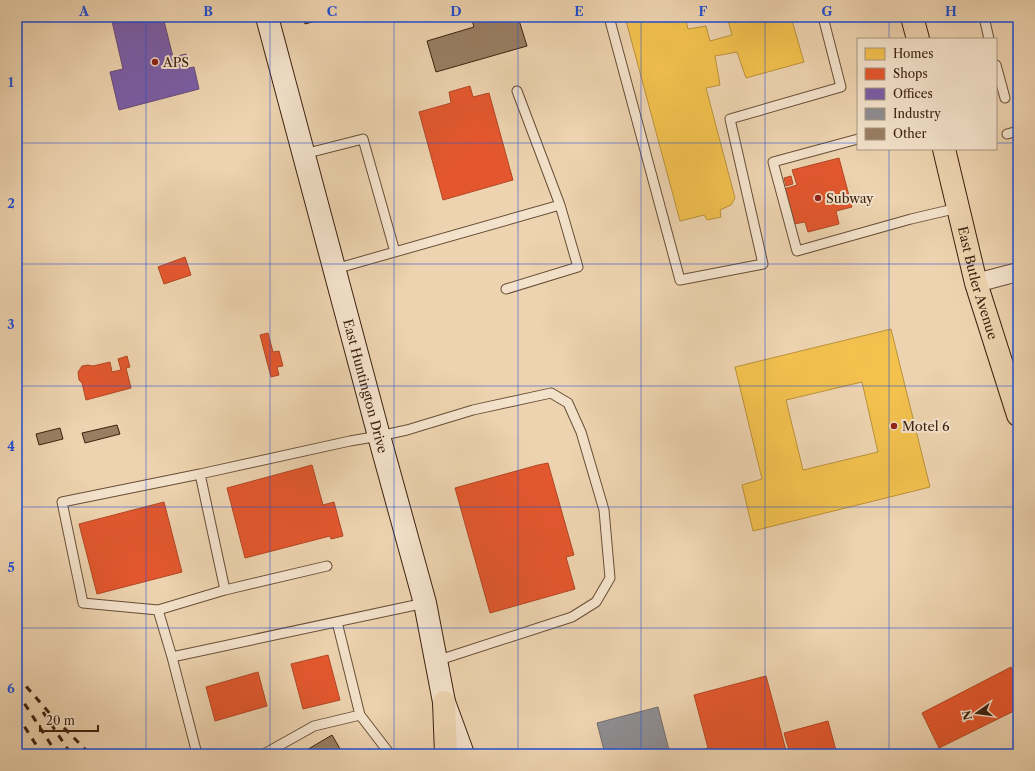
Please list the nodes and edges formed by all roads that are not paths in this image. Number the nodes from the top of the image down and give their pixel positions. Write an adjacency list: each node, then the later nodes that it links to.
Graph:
1 (267, 17): 15 (street, East Huntington Drive)
2 (609, 17): 3 (lane)
3 (823, 17)
4 (912, 17): 6 (main road)
5 (984, 17): 7 (lane)
6 (918, 38)
7 (989, 38)
8 (997, 69): 10 (lane)
9 (517, 91): 16 (lane)
10 (1004, 98)
11 (1018, 131): 12 (lane)
12 (1007, 134)
13 (857, 139): 17 (lane)
14 (944, 150): 17 (main road, East Butler Avenue)
15 (304, 154): 18 (lane); 19 (street, East Huntington Drive)
16 (560, 205): 18 (lane); 22 (lane)
17 (958, 208): 21 (main road, East Butler Avenue)
18 (395, 252): 19 (lane)
19 (335, 269): 24 (street, East Huntington Drive)
20 (1018, 272): 21 (street)
21 (976, 283): 23 (main road, East Butler Avenue)
22 (506, 289)
23 (1018, 415)
24 (379, 436): 25 (lane); 28 (street, East Huntington Drive); 32 (lane)
25 (200, 474): 27 (lane); 29 (lane)
26 (327, 566): 27 (lane)
27 (225, 590): 29 (lane)
28 (425, 603): 30 (lane); 32 (street, East Huntington Drive)
29 (158, 610): 31 (lane)
30 (337, 622): 31 (lane); 34 (lane)
31 (172, 657): 35 (lane)
32 (436, 661): 33 (street, East Huntington Drive)
33 (444, 702): 38 (main road); 39 (street, East Huntington Drive)
34 (360, 715): 36 (lane); 37 (lane)
35 (197, 754)
36 (264, 754)
37 (390, 754)
38 (446, 754)
39 (463, 754)

